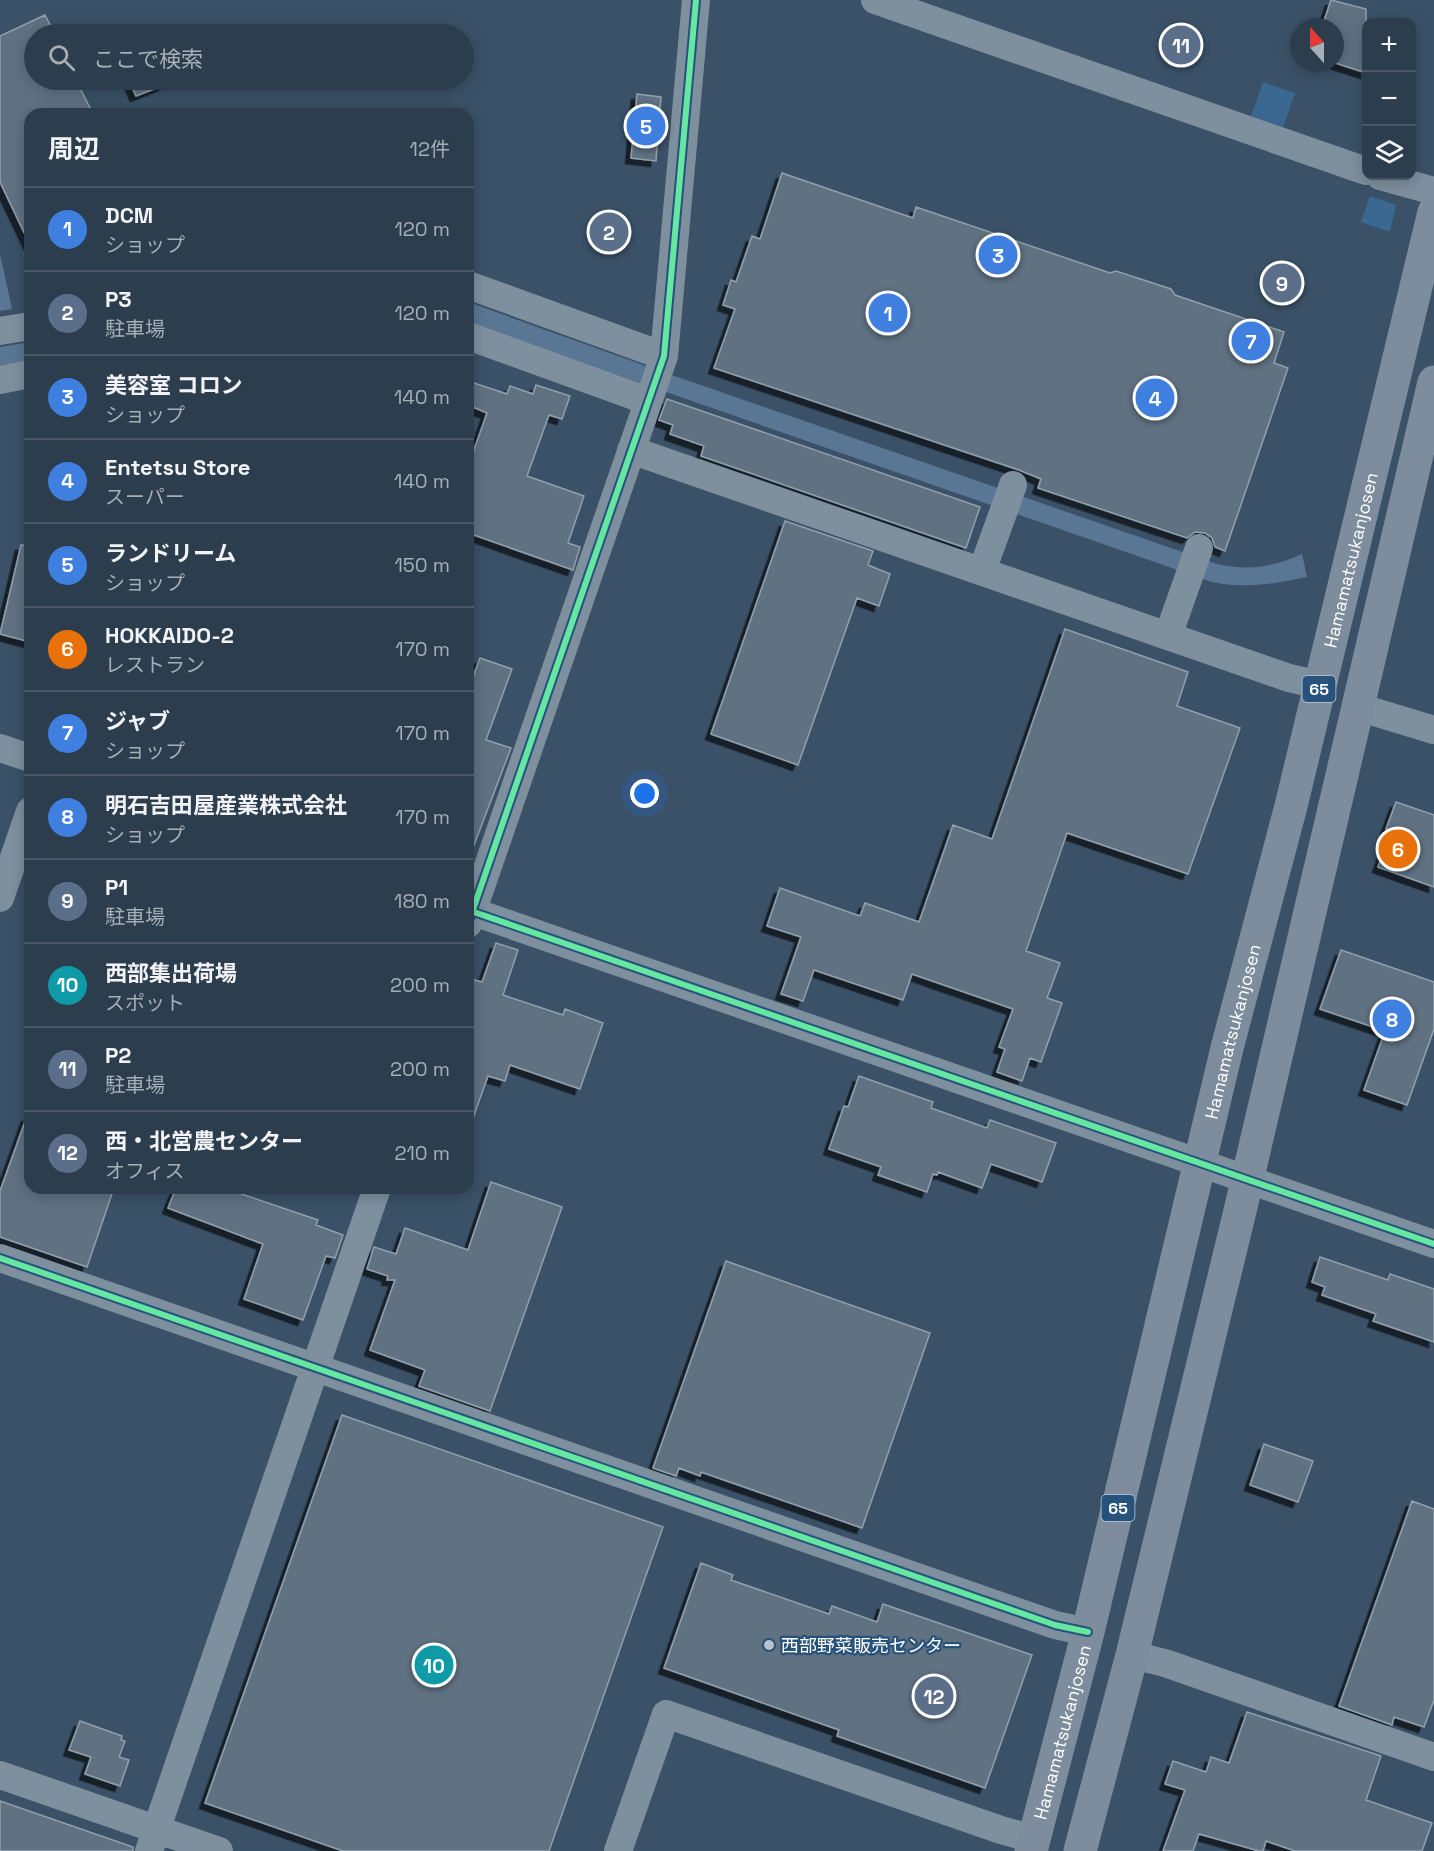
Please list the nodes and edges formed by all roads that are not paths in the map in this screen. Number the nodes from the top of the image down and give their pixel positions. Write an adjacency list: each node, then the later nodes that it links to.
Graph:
1 (696, 0): 11 (street)
2 (875, 0): 3 (street)
3 (1362, 170)
4 (1394, 180): 5 (street)
5 (1434, 191)
6 (1434, 213): 21 (main road, Hamamatsukanjosen / 65)
7 (474, 287): 11 (street)
8 (24, 327): 9 (street)
9 (0, 331)
10 (474, 338): 15 (street)
11 (664, 356): 15 (street)
12 (24, 375): 13 (street)
13 (0, 380)
14 (1434, 382): 22 (main road, 65)
15 (648, 400): 16 (street)
16 (632, 450): 19 (street); 28 (street)
17 (1009, 496): 19 (street)
18 (1195, 560): 20 (street)
19 (982, 571): 20 (street)
20 (1168, 636): 21 (street)
21 (1320, 685): 30 (main road, Hamamatsukanjosen / 65)
22 (1358, 707): 23 (street); 31 (main road, 65)
23 (1434, 730)
24 (0, 748): 25 (street)
25 (24, 757)
26 (24, 828): 27 (street)
27 (0, 898)
28 (474, 901)
29 (474, 917): 30 (street)
30 (1200, 1164): 31 (street); 36 (main road, Hamamatsukanjosen / 65)
31 (1247, 1180): 33 (street); 37 (main road, 65)
32 (375, 1194): 35 (street)
33 (1434, 1244)
34 (0, 1258): 35 (street)
35 (315, 1367): 36 (street); 40 (street)
36 (1088, 1632): 41 (main road, Hamamatsukanjosen / 65)
37 (1132, 1655): 38 (street); 44 (main road, 65)
38 (1434, 1757)
39 (0, 1775): 40 (street)
40 (152, 1840): 42 (street)
41 (1033, 1845): 43 (street)
42 (219, 1851)
43 (618, 1851)
44 (1080, 1851)

